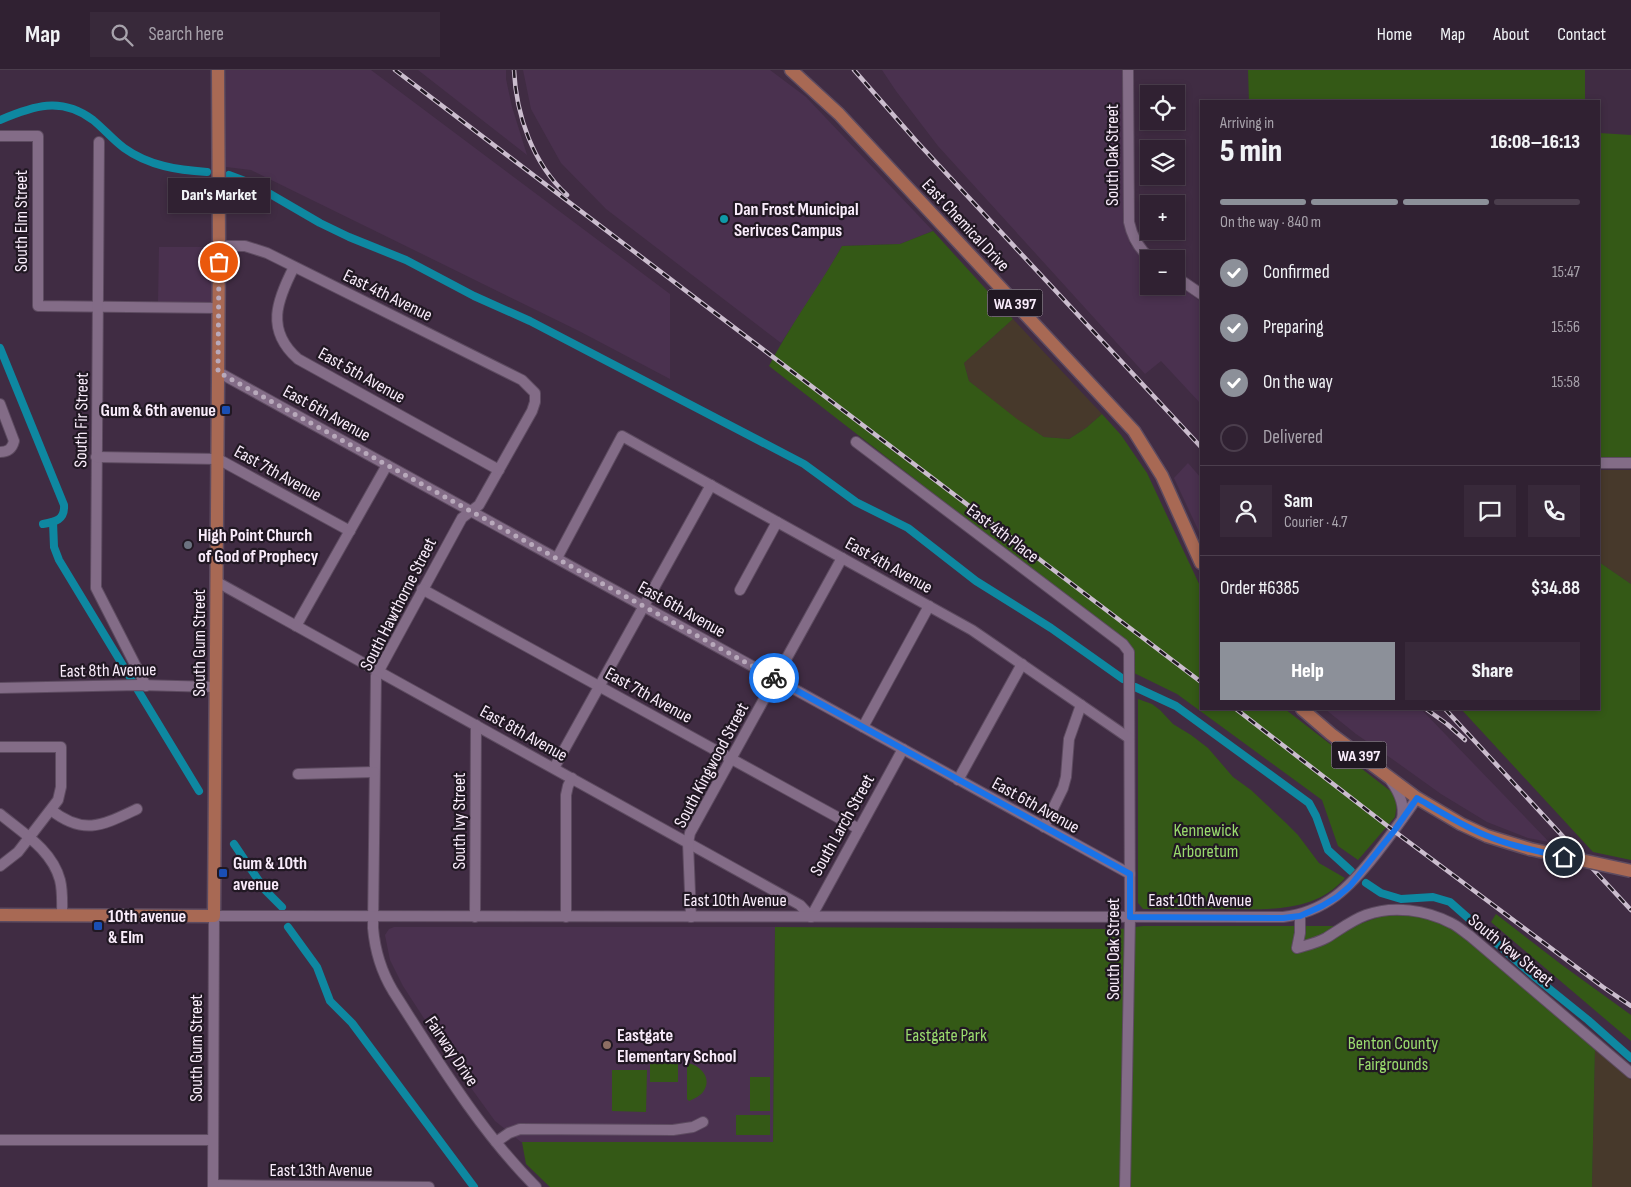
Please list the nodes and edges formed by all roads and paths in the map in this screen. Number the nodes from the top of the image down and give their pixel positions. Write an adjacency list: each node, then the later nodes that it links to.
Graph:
1 (218, 70): 6 (main road, South Gum Street)
2 (791, 70): 30 (main road, East Chemical Drive / WA 397)
3 (1128, 70): 7 (street, South Oak Street)
4 (0, 136): 11 (street, South Elm Street)
5 (99, 142): 11 (street, South Fir Street)
6 (219, 246): 8 (street, East 4th Avenue); 12 (main road, South Gum Street)
7 (1142, 250)
8 (294, 267): 14 (street, East 4th Avenue); 23 (street, East 5th Avenue)
9 (1185, 283): 10 (street)
10 (1200, 293)
11 (98, 307): 12 (street); 18 (street, South Fir Street)
12 (219, 308): 13 (main road, South Gum Street)
13 (218, 372): 19 (main road, South Gum Street); 22 (street, East 6th Avenue)
14 (535, 393): 23 (street, South Hawthorne Street)
15 (0, 404): 17 (street)
16 (856, 442): 37 (street, East 4th Place)
17 (0, 452)
18 (96, 457): 19 (street, East 7th Avenue); 41 (street, South Fir Street)
19 (218, 459): 27 (street, East 7th Avenue); 31 (main road, South Gum Street)
20 (1600, 463): 21 (street)
21 (1631, 463)
22 (387, 465): 25 (street, East 6th Avenue); 27 (street)
23 (499, 470): 25 (street, South Hawthorne Street)
24 (710, 485): 26 (street, East 4th Avenue); 28 (street, East 4th Avenue); 34 (street)
25 (472, 511): 28 (street, East 6th Avenue); 32 (street, South Hawthorne Street)
26 (777, 522): 29 (street, East 4th Avenue); 33 (street)
27 (350, 531): 36 (street)
28 (557, 558): 34 (street, East 6th Avenue)
29 (842, 558): 35 (street, East 4th Avenue); 40 (street, South Kingwood Street)
30 (1200, 561)
31 (217, 582): 36 (street, East 8th Avenue); 43 (main road, South Gum Street)
32 (422, 589): 39 (street, South Hawthorne Street); 42 (street, East 7th Avenue)
33 (740, 590)
34 (644, 606): 40 (street, East 6th Avenue); 42 (street)
35 (929, 606): 38 (street, East 4th Avenue); 48 (street)
36 (296, 626): 39 (street, East 8th Avenue)
37 (1129, 652): 49 (street, South Oak Street)
38 (1022, 664): 45 (street, East 4th Avenue); 58 (street)
39 (378, 671): 47 (street, East 8th Avenue); 54 (street, South Hawthorne Street)
40 (775, 679): 48 (street, East 6th Avenue); 52 (street, South Kingwood Street)
41 (139, 685): 43 (street, East 8th Avenue); 44 (street, East 8th Avenue)
42 (599, 686): 52 (street, East 7th Avenue); 53 (street)
43 (216, 687): 73 (main road, South Gum Street)
44 (0, 688)
45 (1081, 705): 49 (street, East 4th Avenue); 64 (street)
46 (1303, 710): 56 (main road, WA 397)
47 (476, 725): 53 (street, East 8th Avenue); 76 (street, South Ivy Street)
48 (863, 727): 51 (street, East 6th Avenue)
49 (1129, 738): 70 (street, South Oak Street)
50 (0, 747): 61 (street)
51 (903, 749): 58 (street, East 6th Avenue); 65 (street, South Larch Street)
52 (731, 759): 65 (street, East 7th Avenue); 67 (street, South Kingwood Street)
53 (554, 768): 57 (street, East 8th Avenue)
54 (374, 772): 55 (street); 75 (street, South Hawthorne Street)
55 (298, 774)
56 (1385, 775): 59 (main road, WA 397); 63 (street)
57 (572, 778): 67 (street, East 8th Avenue); 77 (street)
58 (958, 780): 64 (street, East 6th Avenue)
59 (1417, 798): 63 (street, East 10th Avenue); 69 (main road, WA 397, bridge)
60 (137, 809): 61 (street)
61 (51, 810): 66 (street)
62 (0, 814): 66 (street)
63 (1401, 821): 74 (street, East 10th Avenue)
64 (1044, 827): 70 (street, East 6th Avenue)
65 (859, 829): 79 (street, South Larch Street)
66 (30, 838): 68 (street); 72 (street)
67 (688, 843): 78 (street, South Kingwood Street); 79 (street, East 8th Avenue)
68 (0, 866)
69 (1631, 871)
70 (1130, 874): 80 (street, South Oak Street)
71 (0, 916): 72 (main road, East 10th Avenue)
72 (62, 916): 73 (main road, East 10th Avenue)
73 (214, 916): 75 (street, East 10th Avenue); 84 (street, South Gum Street)
74 (1300, 916): 80 (street, East 10th Avenue); 81 (street, South Yew Street)
75 (373, 917): 76 (street, East 10th Avenue); 85 (street, Fairway Drive)
76 (475, 917): 77 (street, East 10th Avenue)
77 (566, 917): 78 (street, East 10th Avenue)
78 (691, 917): 79 (street, East 10th Avenue)
79 (811, 917): 80 (street, East 10th Avenue)
80 (1130, 917): 89 (street, South Oak Street)
81 (1631, 1073)
82 (703, 1122): 85 (street)
83 (0, 1140): 84 (street)
84 (213, 1140): 86 (street, South Gum Street)
85 (496, 1142): 88 (street, Fairway Drive)
86 (213, 1186): 87 (street, East 13th Avenue)
87 (429, 1187)
88 (536, 1187)
89 (1125, 1187)

